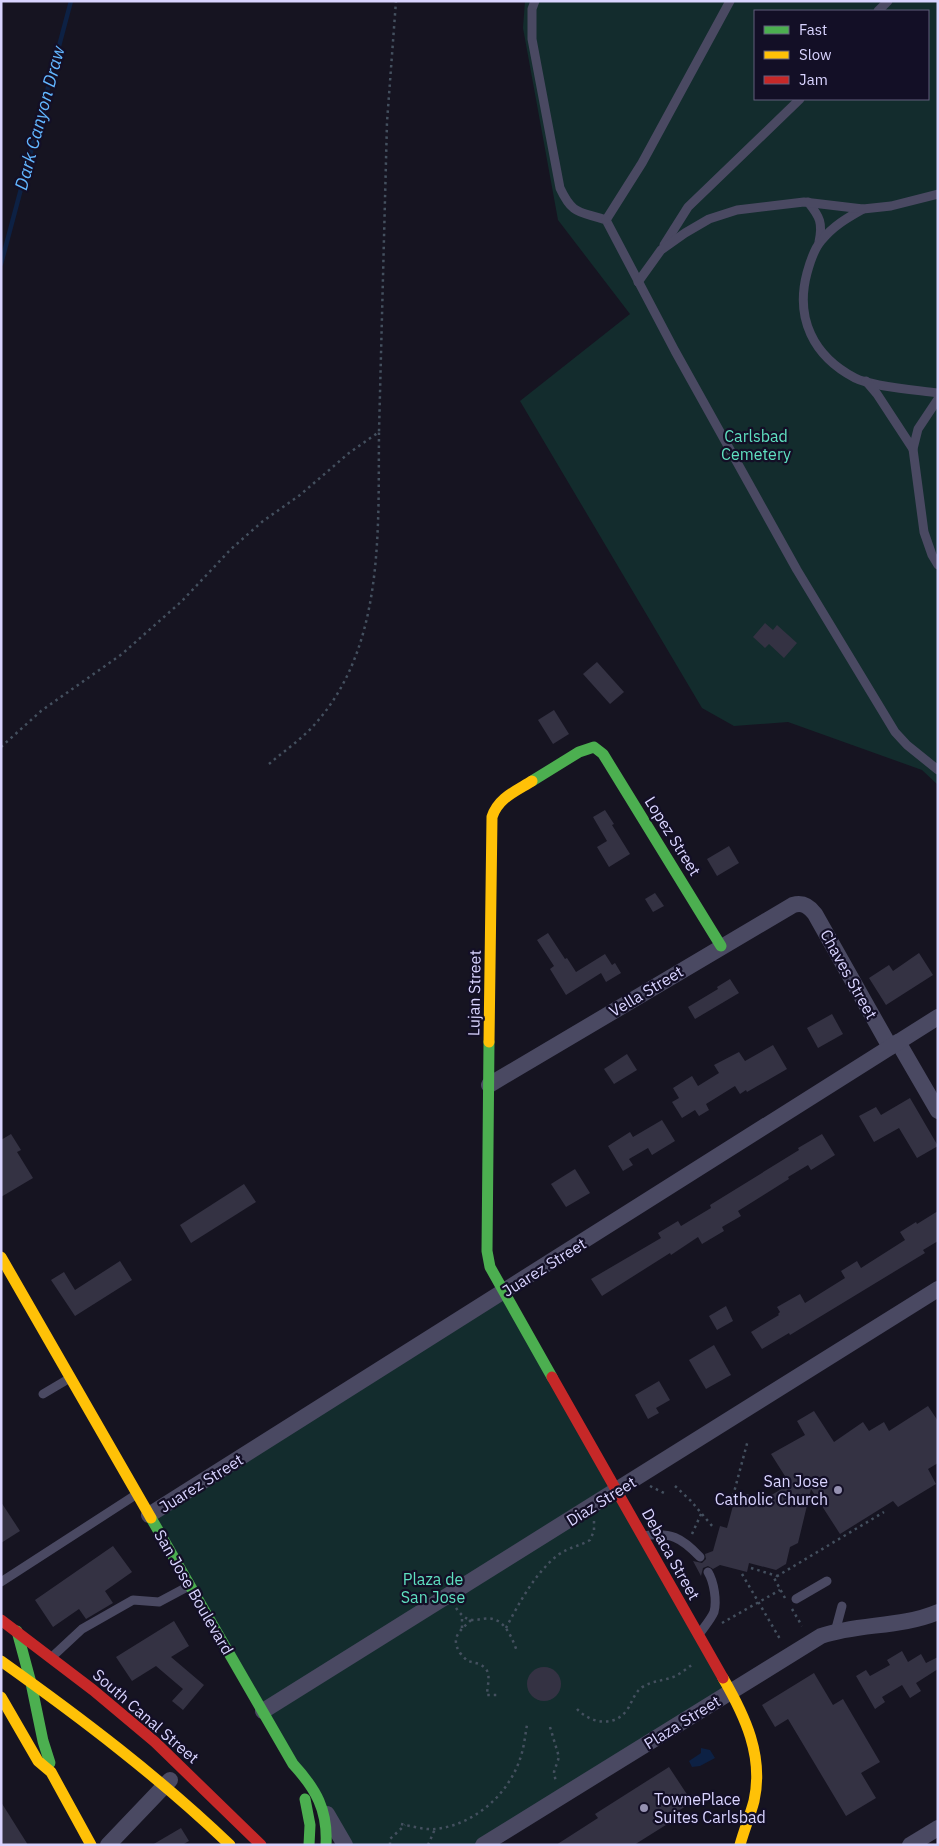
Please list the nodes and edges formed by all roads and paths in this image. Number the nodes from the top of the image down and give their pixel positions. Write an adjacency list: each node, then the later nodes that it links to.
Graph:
1 (396, 1): 17 (path)
2 (535, 1): 10 (lane)
3 (730, 1): 10 (lane)
4 (888, 1): 5 (lane)
5 (879, 10)
6 (799, 100): 12 (lane)
7 (938, 194): 9 (lane)
8 (808, 202): 9 (lane); 11 (lane); 12 (lane)
9 (863, 209): 11 (lane)
10 (606, 220): 13 (lane)
11 (819, 242): 14 (lane)
12 (661, 250): 13 (lane)
13 (638, 282): 23 (lane)
14 (866, 381): 15 (lane); 18 (lane)
15 (938, 394)
16 (938, 400): 18 (lane)
17 (379, 432): 21 (path); 22 (path)
18 (913, 448): 19 (lane)
19 (938, 565)
20 (594, 747): 25 (main road, Lopez Street); 28 (main road, Lujan Street)
21 (1, 748)
22 (269, 764)
23 (936, 766)
24 (804, 904): 25 (street, Vella Street); 27 (street, Chaves Street)
25 (721, 946): 28 (street, Vella Street)
26 (938, 1017): 27 (street, Juarez Street)
27 (894, 1045): 29 (street, Chaves Street); 32 (street, Juarez Street)
28 (489, 1085): 32 (main road, Lujan Street)
29 (938, 1111)
30 (3, 1264): 33 (main road, San Jose Boulevard)
31 (938, 1289): 38 (street, Diaz Street)
32 (504, 1292): 38 (main road, Debaca Street); 44 (street, Juarez Street)
33 (70, 1378): 34 (lane); 40 (main road, San Jose Boulevard)
34 (43, 1394)
35 (748, 1440): 41 (path)
36 (646, 1485): 39 (path)
37 (675, 1486): 42 (path)
38 (617, 1491): 47 (main road, Debaca Street); 83 (street, Diaz Street)
39 (664, 1493)
40 (137, 1494): 44 (main road, San Jose Boulevard); 55 (lane)
41 (733, 1496)
42 (702, 1512): 46 (path); 48 (path)
43 (884, 1512): 53 (path)
44 (149, 1515): 56 (main road, San Jose Boulevard)
45 (594, 1519): 69 (path)
46 (713, 1527)
47 (642, 1536): 49 (lane); 72 (main road, Debaca Street)
48 (690, 1537)
49 (700, 1557)
50 (751, 1568): 53 (path)
51 (708, 1572): 72 (lane)
52 (742, 1574): 59 (path)
53 (777, 1576): 57 (path)
54 (826, 1581): 58 (lane)
55 (1, 1582)
56 (190, 1586): 75 (lane); 83 (main road, San Jose Boulevard)
57 (780, 1590): 59 (path); 67 (path)
58 (796, 1600)
59 (759, 1602): 66 (path); 73 (path)
60 (842, 1606): 71 (lane)
61 (456, 1608): 63 (path)
62 (938, 1612): 71 (street, Plaza Street)
63 (462, 1616): 65 (path); 68 (path)
64 (1, 1620): 70 (main road, South Canal Street)
65 (471, 1620): 68 (path); 69 (path)
66 (721, 1624)
67 (802, 1626)
68 (462, 1628): 80 (path)
69 (506, 1628): 74 (path)
70 (16, 1631): 75 (main road, South Canal Street); 78 (main road)
71 (835, 1632): 79 (street, Plaza Street)
72 (698, 1635): 79 (main road, Debaca Street)
73 (780, 1639)
74 (518, 1651)
75 (51, 1658): 87 (main road, South Canal Street)
76 (699, 1659): 82 (path)
77 (1, 1661): 78 (main road)
78 (31, 1683): 88 (main road); 90 (main road)
79 (731, 1692): 105 (street, Plaza Street); 106 (main road, Debaca Street)
80 (500, 1695)
81 (1, 1697): 88 (main road)
82 (577, 1709)
83 (263, 1711): 86 (main road, San Jose Boulevard)
84 (527, 1725): 95 (path)
85 (550, 1727): 89 (path)
86 (294, 1764): 91 (main road, San Jose Boulevard); 100 (main road)
87 (182, 1767): 90 (street); 99 (main road, South Canal Street)
88 (51, 1772): 96 (main road)
89 (556, 1784)
90 (165, 1785): 97 (street); 98 (main road)
91 (324, 1809): 101 (main road); 102 (street, San Jose Boulevard)
92 (401, 1824): 93 (path)
93 (405, 1825): 95 (path); 103 (path)
94 (938, 1828): 107 (street)
95 (434, 1829): 104 (path)
96 (91, 1845)
97 (108, 1845)
98 (230, 1845)
99 (261, 1845)
100 (309, 1845)
101 (326, 1845)
102 (345, 1845)
103 (390, 1845)
104 (428, 1845)
105 (483, 1845)
106 (740, 1845)
107 (910, 1845)

